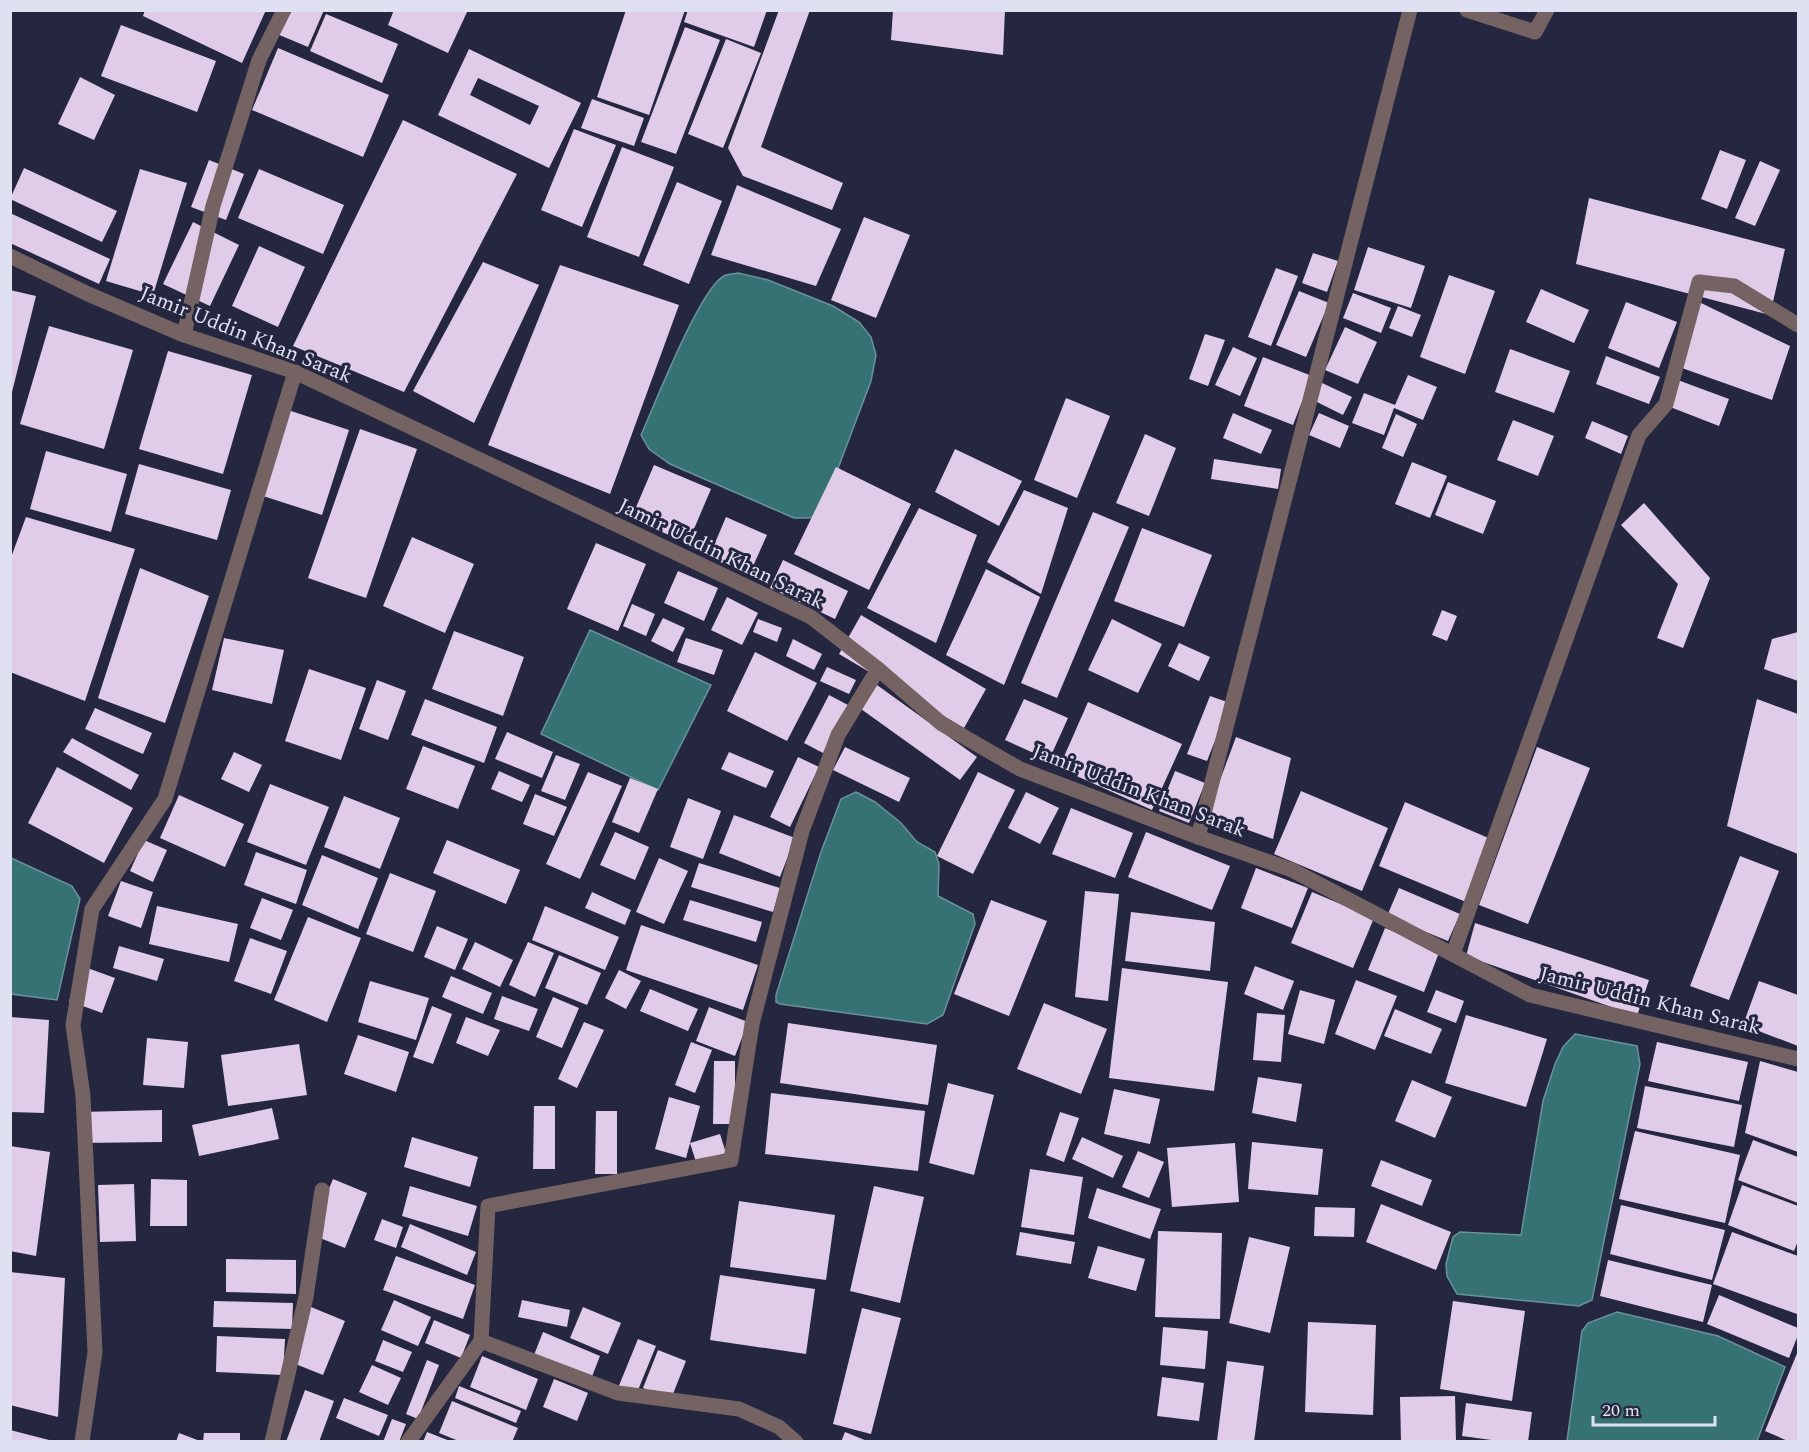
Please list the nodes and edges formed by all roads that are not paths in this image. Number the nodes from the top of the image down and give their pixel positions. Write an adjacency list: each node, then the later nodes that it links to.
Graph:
1 (284, 10): 7 (street)
2 (1410, 10): 10 (street)
3 (1467, 10): 4 (street)
4 (1547, 10)
5 (10, 256): 7 (street, Jamir Uddin Khan Sarak)
6 (1798, 325): 11 (street)
7 (184, 335): 8 (street, Jamir Uddin Khan Sarak)
8 (295, 372): 9 (street, Jamir Uddin Khan Sarak); 15 (street)
9 (878, 669): 10 (street, Jamir Uddin Khan Sarak); 14 (street)
10 (1198, 837): 11 (street, Jamir Uddin Khan Sarak)
11 (1453, 954): 12 (street, Jamir Uddin Khan Sarak)
12 (1798, 1059)
13 (322, 1190): 16 (street)
14 (481, 1341): 17 (street); 18 (street)
15 (82, 1442)
16 (272, 1442)
17 (408, 1442)
18 (796, 1442)

